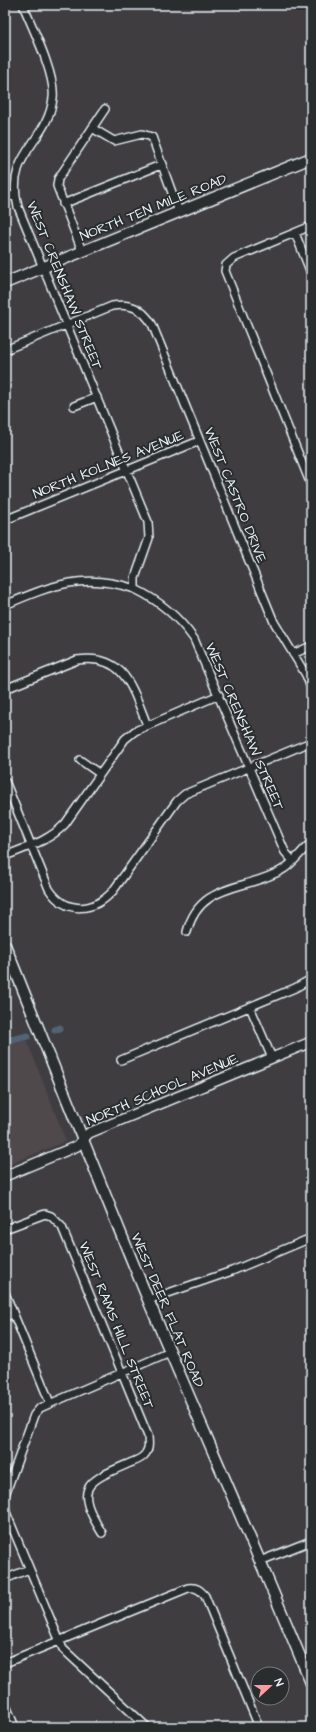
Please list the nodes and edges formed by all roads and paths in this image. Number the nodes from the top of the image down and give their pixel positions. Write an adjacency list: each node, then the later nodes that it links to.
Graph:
1 (23, 5): 6 (street, WEST CRENSHAW STREET)
2 (105, 109): 3 (street)
3 (92, 128): 5 (street); 8 (street)
4 (311, 158): 9 (main road, NORTH TEN MILE ROAD)
5 (163, 164): 8 (street); 9 (street)
6 (15, 195): 7 (street); 13 (street, WEST CRENSHAW STREET)
7 (5, 197)
8 (63, 204): 12 (street)
9 (179, 212): 12 (main road, NORTH TEN MILE ROAD)
10 (311, 226): 11 (street)
11 (295, 233): 14 (street); 22 (street)
12 (82, 251): 13 (main road, NORTH TEN MILE ROAD)
13 (43, 267): 15 (main road, NORTH TEN MILE ROAD); 16 (street, WEST CRENSHAW STREET)
14 (311, 273)
15 (5, 283)
16 (67, 325): 17 (street); 18 (street, WEST CRENSHAW STREET); 20 (street, WEST CASTRO DRIVE)
17 (5, 350)
18 (97, 397): 19 (street); 21 (street, WEST CRENSHAW STREET)
19 (74, 406)
20 (200, 441): 21 (street, NORTH KOLNES AVENUE); 27 (street, WEST CASTRO DRIVE)
21 (127, 470): 23 (street, NORTH KOLNES AVENUE); 24 (street, WEST CRENSHAW STREET)
22 (311, 486)
23 (5, 520)
24 (135, 589): 25 (street); 30 (street, WEST CRENSHAW STREET)
25 (5, 604)
26 (311, 646): 27 (street)
27 (293, 654): 28 (street, WEST CASTRO DRIVE)
28 (311, 688)
29 (5, 689): 31 (street)
30 (219, 695): 31 (street); 34 (street, WEST CRENSHAW STREET)
31 (147, 725): 35 (street)
32 (311, 742): 34 (street)
33 (80, 760): 35 (street)
34 (249, 767): 38 (street); 40 (street, WEST CRENSHAW STREET)
35 (100, 774): 38 (street)
36 (5, 781): 38 (street)
37 (311, 843): 40 (street)
38 (31, 845): 39 (street)
39 (5, 856)
40 (293, 860): 41 (street)
41 (187, 932)
42 (5, 945): 48 (main road, WEST DEER FLAT ROAD)
43 (311, 979): 44 (street)
44 (250, 1007): 46 (street); 47 (street)
45 (311, 1042): 46 (street, NORTH SCHOOL AVENUE)
46 (272, 1058): 48 (street, NORTH SCHOOL AVENUE)
47 (122, 1060)
48 (83, 1140): 49 (street, NORTH SCHOOL AVENUE); 53 (main road, WEST DEER FLAT ROAD)
49 (5, 1176)
50 (5, 1229): 57 (street, WEST RAMS HILL STREET)
51 (311, 1238): 53 (street)
52 (5, 1293): 54 (street)
53 (148, 1300): 56 (main road, WEST DEER FLAT ROAD)
54 (13, 1314): 55 (street); 58 (street)
55 (5, 1317)
56 (170, 1352): 57 (street); 63 (main road, WEST DEER FLAT ROAD)
57 (122, 1373): 58 (street); 61 (street, WEST RAMS HILL STREET)
58 (50, 1403): 59 (street)
59 (5, 1495)
60 (5, 1510): 64 (street)
61 (102, 1533)
62 (311, 1541): 63 (street)
63 (260, 1561): 68 (main road, WEST DEER FLAT ROAD)
64 (29, 1569): 65 (street); 66 (street)
65 (5, 1579)
66 (59, 1641): 67 (street); 71 (street); 72 (street)
67 (5, 1663)
68 (311, 1683)
69 (5, 1703): 70 (street)
70 (15, 1727)
71 (147, 1727)
72 (259, 1727)

